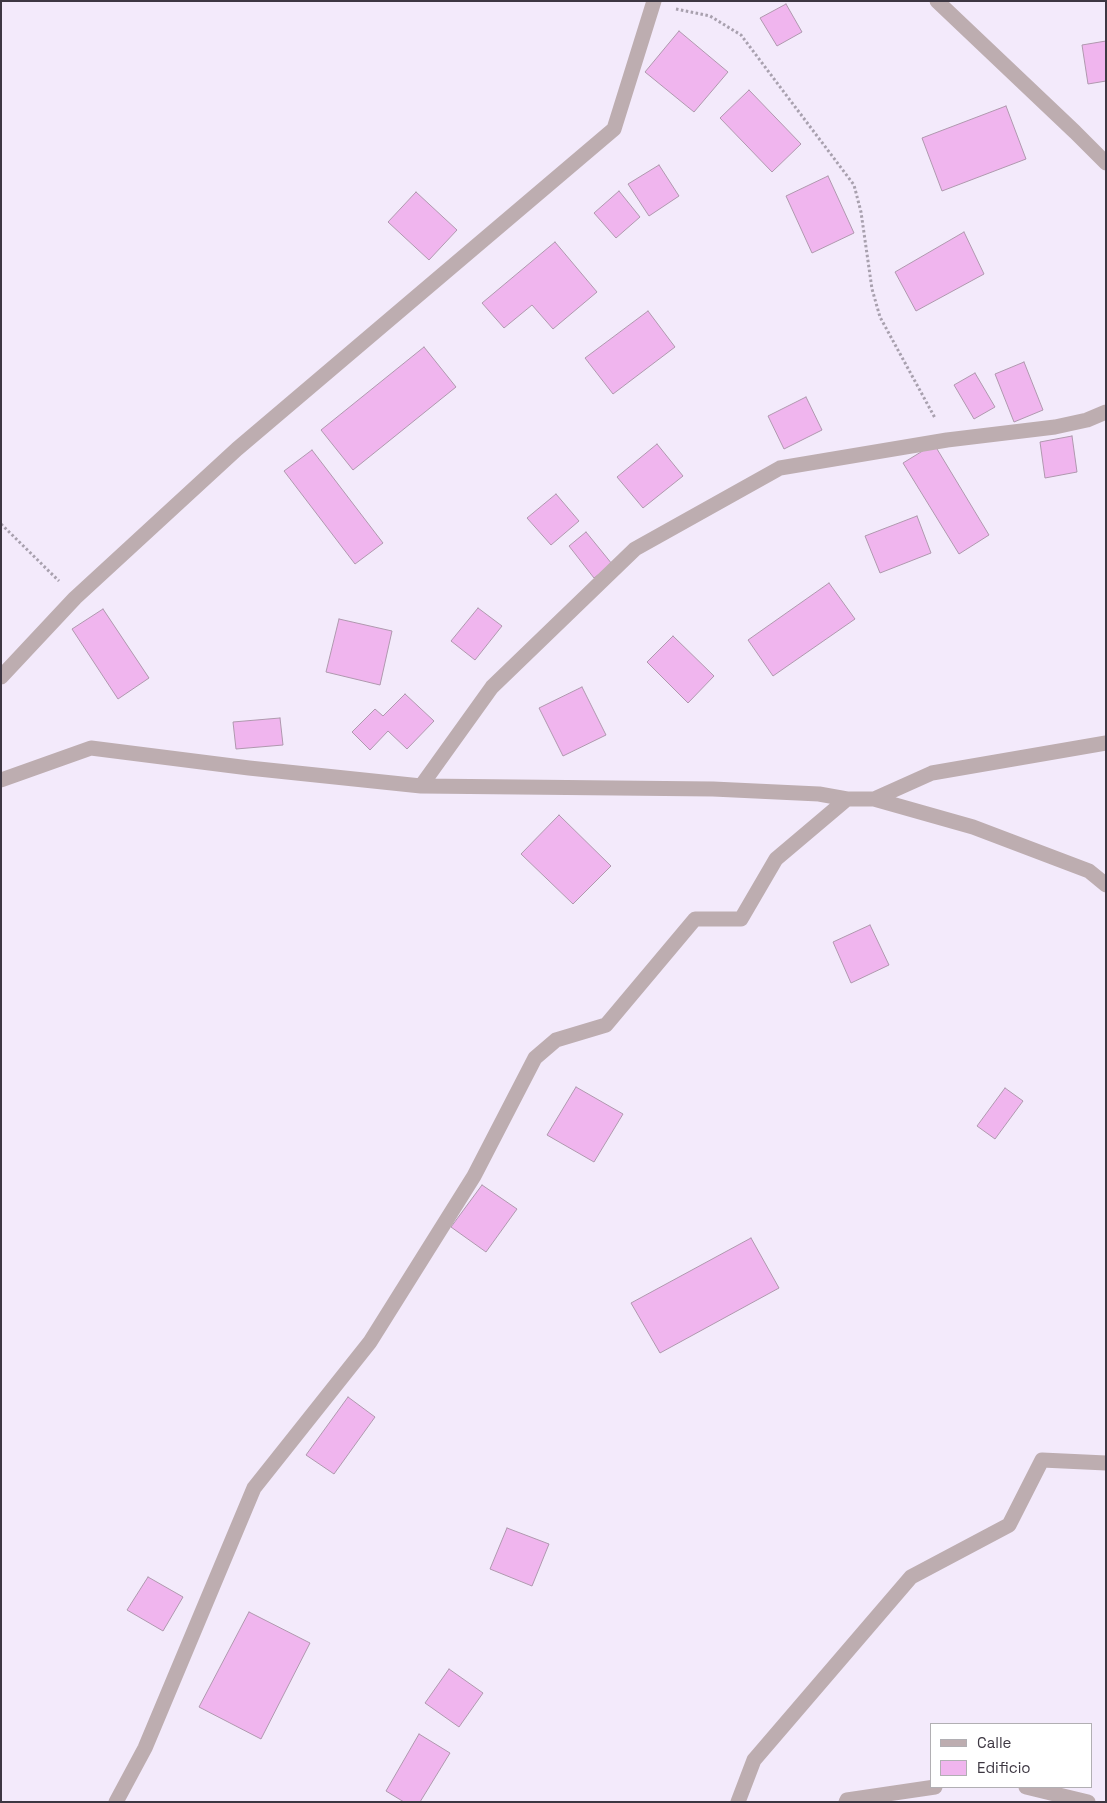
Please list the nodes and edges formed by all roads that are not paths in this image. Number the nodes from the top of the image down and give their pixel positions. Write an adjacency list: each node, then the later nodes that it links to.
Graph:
1 (654, 1): 5 (street)
2 (937, 1): 3 (street)
3 (1106, 163)
4 (1106, 412): 8 (street)
5 (1, 677)
6 (1106, 744): 10 (street)
7 (1, 780): 8 (street)
8 (421, 786): 9 (street)
9 (847, 799): 10 (street); 15 (street)
10 (874, 799): 11 (street)
11 (1106, 885)
12 (1106, 1463): 16 (street)
13 (930, 1788): 17 (street)
14 (1030, 1788): 18 (street)
15 (116, 1802)
16 (738, 1802)
17 (846, 1802)
18 (1088, 1802)

